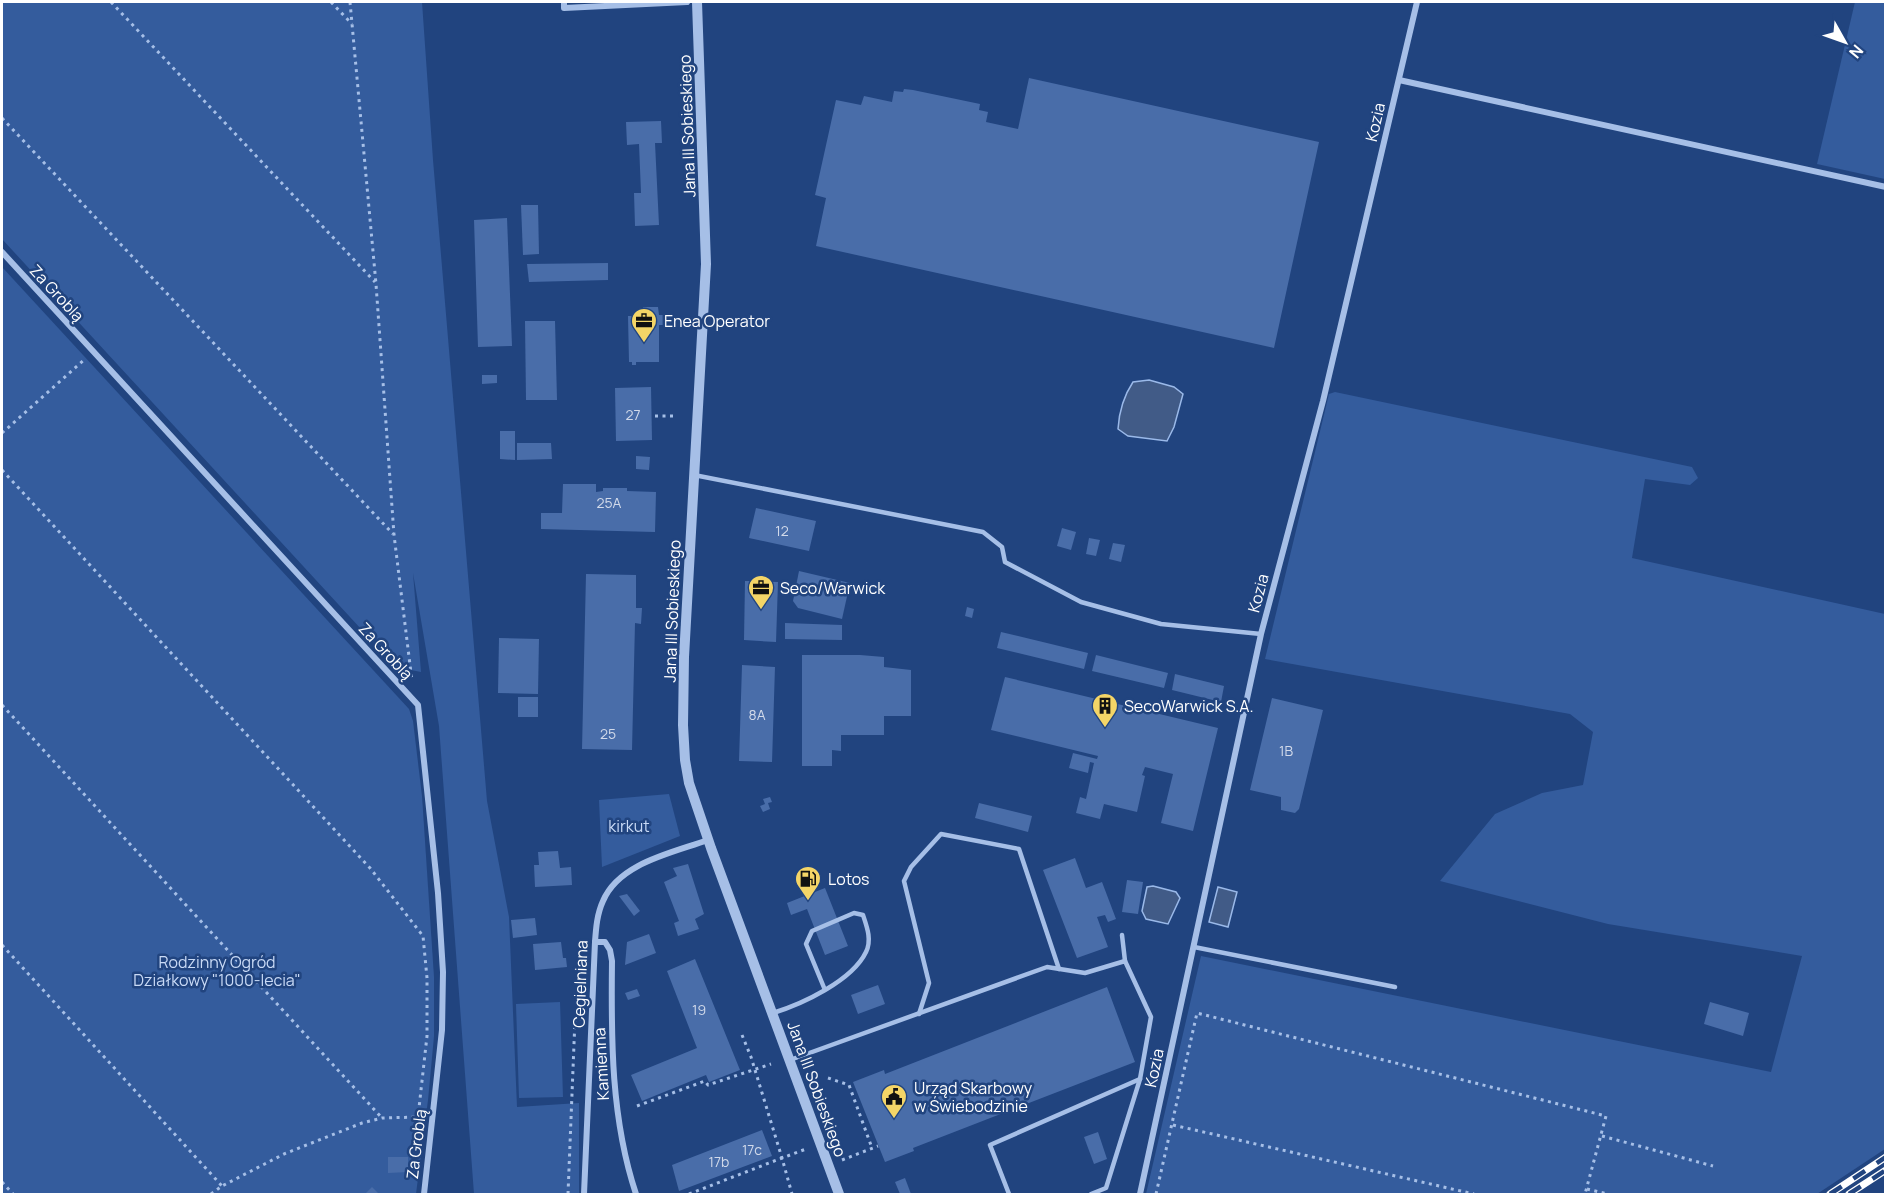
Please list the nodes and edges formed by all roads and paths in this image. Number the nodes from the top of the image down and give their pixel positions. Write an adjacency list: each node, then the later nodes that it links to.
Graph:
1 (111, 2): 13 (path)
2 (331, 2): 8 (path)
3 (350, 2): 8 (path)
4 (564, 2): 5 (street)
5 (687, 2)
6 (697, 2): 19 (street, Jana III Sobieskiego)
7 (1417, 2): 9 (street, Kozia)
8 (352, 25): 13 (path)
9 (1399, 80): 11 (street); 21 (street, Kozia)
10 (2, 118): 20 (path)
11 (1886, 187)
12 (2, 252): 14 (street, Za Groblą)
13 (376, 284): 20 (path)
14 (93, 352): 17 (path); 23 (street, Za Groblą)
15 (655, 416): 16 (path)
16 (674, 416)
17 (2, 433)
18 (2, 471): 44 (path)
19 (694, 475): 21 (lane); 24 (street, Jana III Sobieskiego)
20 (394, 536): 23 (path)
21 (1261, 634): 28 (street, Kozia)
22 (2, 705): 45 (path)
23 (418, 705): 43 (street, Za Groblą)
24 (708, 840): 26 (street, Cegielniana); 33 (street, Jana III Sobieskiego)
25 (1122, 935): 29 (lane)
26 (595, 942): 35 (street, Cegielniana); 63 (street, Kamienna)
27 (2, 945): 55 (path)
28 (1194, 947): 31 (lane); 70 (street, Kozia)
29 (1125, 961): 30 (lane); 41 (lane)
30 (1059, 969): 34 (lane); 34 (lane)
31 (1395, 987)
32 (825, 990): 32 (lane); 33 (lane)
33 (773, 1013): 37 (street, Jana III Sobieskiego)
34 (919, 1014): 37 (lane)
35 (592, 1018): 61 (path); 62 (street, Cegielniana)
36 (742, 1035): 39 (path)
37 (790, 1060): 67 (street, Jana III Sobieskiego)
38 (771, 1064): 39 (path)
39 (755, 1069): 42 (path); 51 (path)
40 (828, 1078): 49 (path)
41 (1140, 1079): 68 (lane); 69 (lane)
42 (638, 1106)
43 (433, 1116): 44 (path); 60 (street, Za Groblą)
44 (418, 1117): 45 (path)
45 (382, 1118): 55 (path)
46 (1173, 1125): 47 (path); 71 (path); 72 (path)
47 (1601, 1136): 53 (path); 57 (path)
48 (878, 1146): 49 (path)
49 (872, 1148): 52 (path)
50 (806, 1149): 51 (path)
51 (782, 1158): 56 (path); 66 (path)
52 (840, 1161)
53 (1713, 1166)
54 (2, 1182): 58 (path)
55 (222, 1186): 59 (path)
56 (708, 1187): 64 (path); 65 (path)
57 (1587, 1189): 73 (path); 74 (path)
58 (13, 1194)
59 (211, 1194)
60 (424, 1194)
61 (568, 1194)
62 (585, 1194)
63 (636, 1194)
64 (689, 1194)
65 (710, 1194)
66 (792, 1194)
67 (839, 1194)
68 (1009, 1194)
69 (1091, 1194)
70 (1140, 1194)
71 (1156, 1194)
72 (1474, 1194)
73 (1585, 1194)
74 (1608, 1194)

